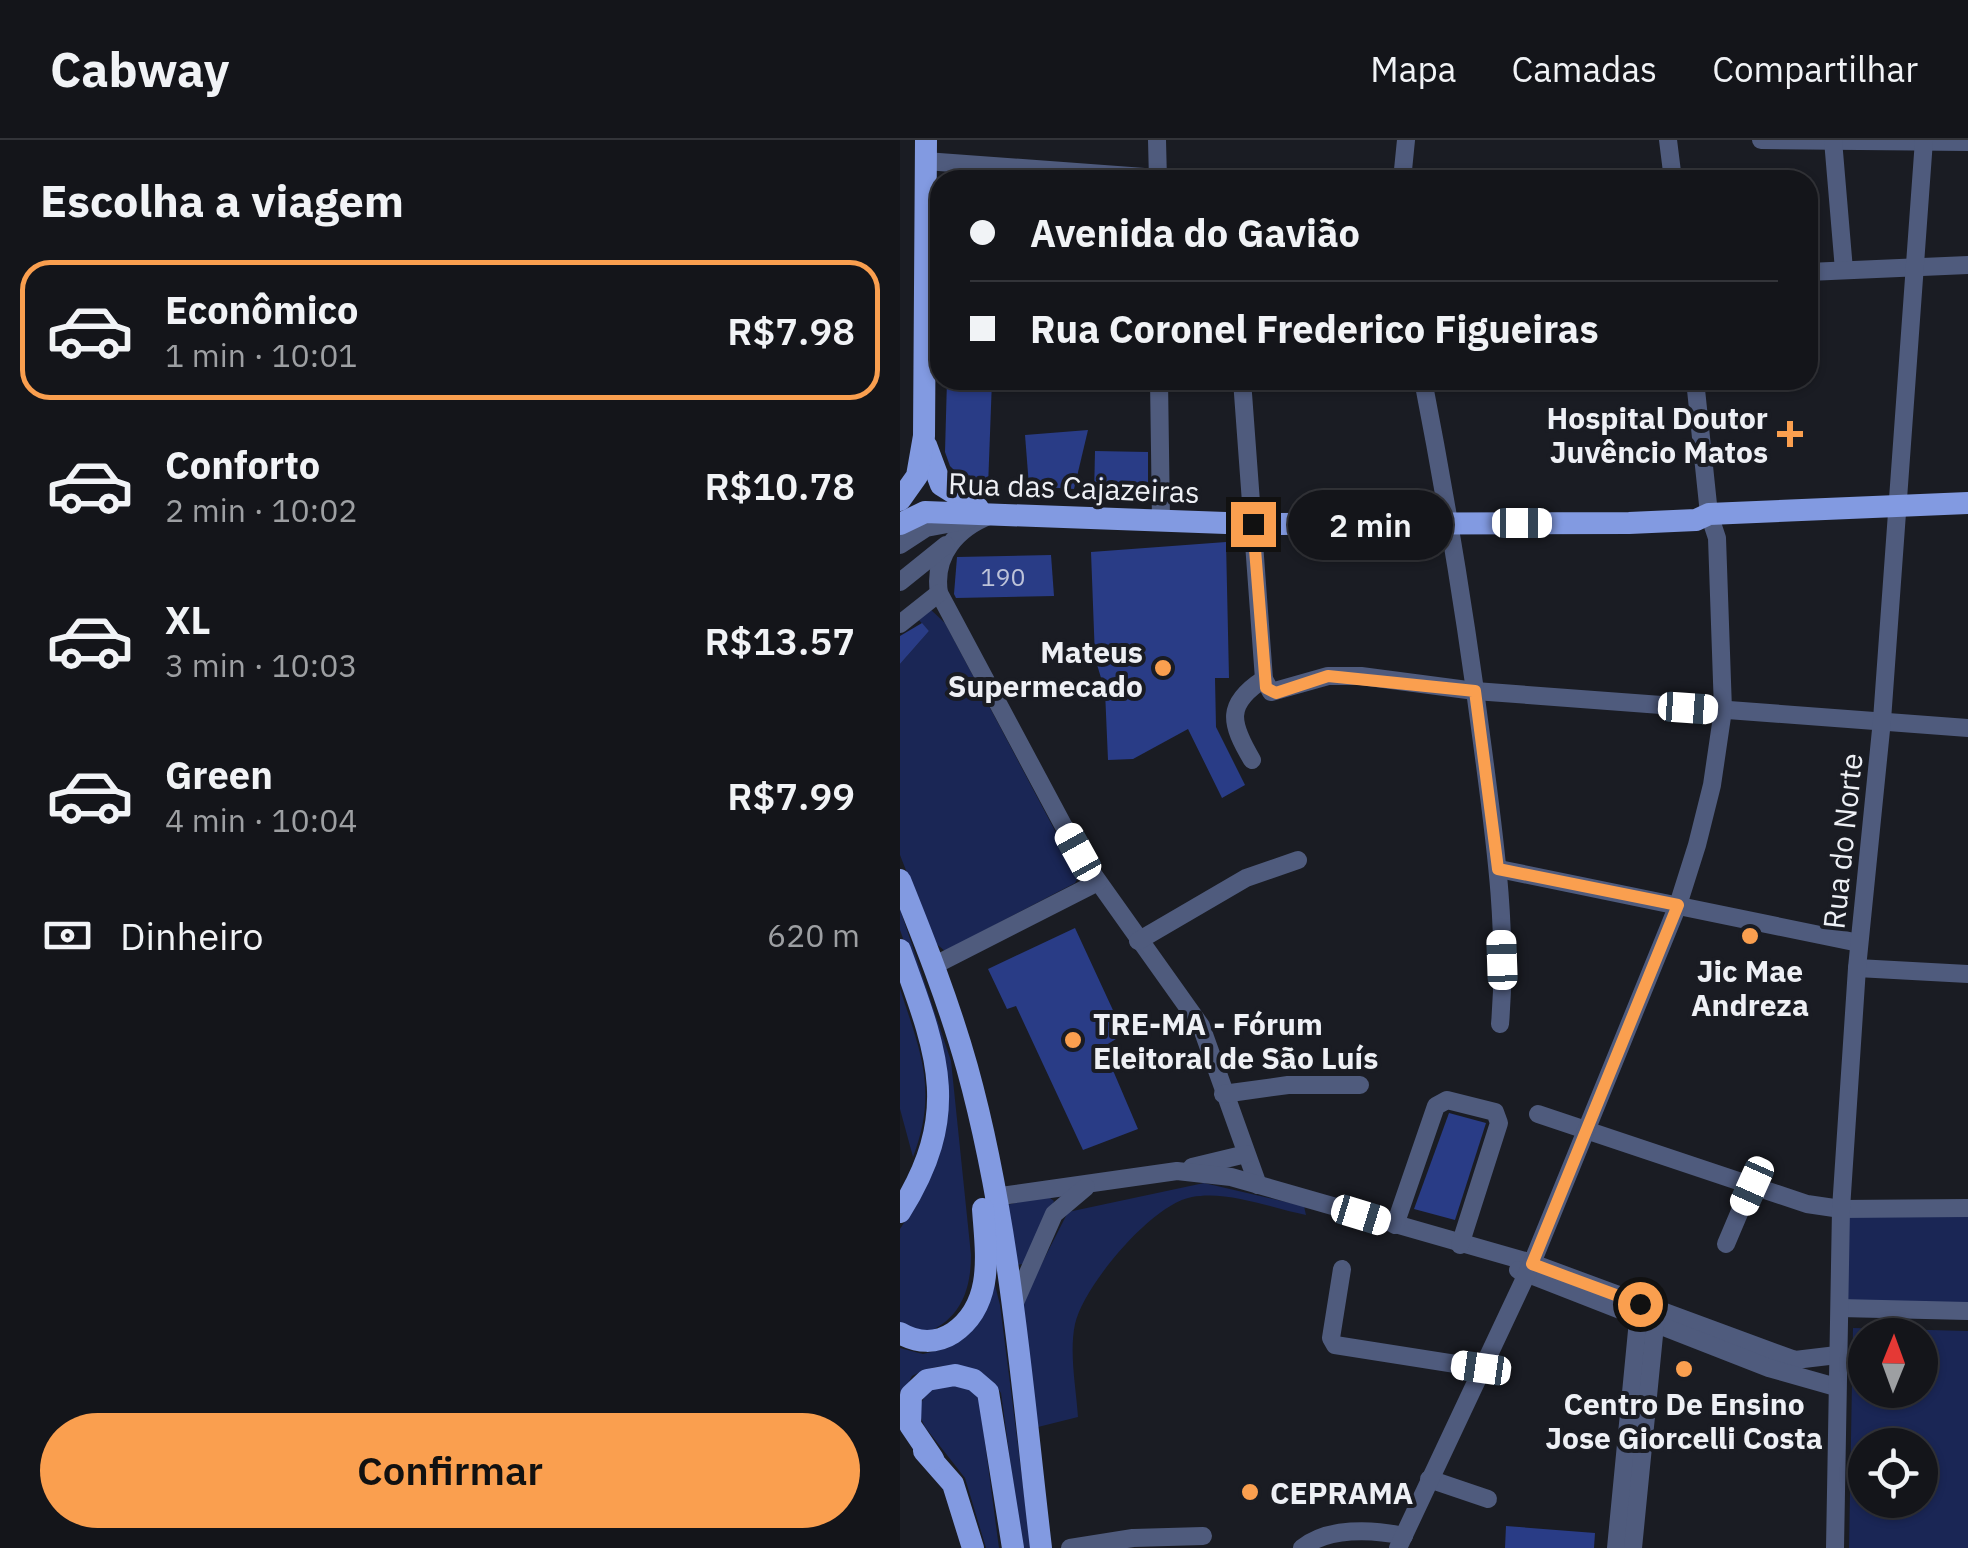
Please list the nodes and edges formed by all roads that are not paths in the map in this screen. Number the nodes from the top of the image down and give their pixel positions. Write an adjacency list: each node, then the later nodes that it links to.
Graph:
1 (1157, 140): 10 (street)
2 (1406, 140): 11 (street)
3 (1668, 140): 12 (street)
4 (1761, 140): 5 (street)
5 (1833, 142): 6 (street); 15 (street)
6 (1924, 142): 7 (street); 14 (street, Rua do Norte)
7 (1968, 142)
8 (926, 150): 9 (street); 17 (main road)
9 (1086, 170)
10 (1158, 170)
11 (1403, 170)
12 (1672, 170)
13 (1968, 265): 14 (street)
14 (1918, 268): 15 (street); 26 (street, Rua do Norte)
15 (1844, 270): 16 (street)
16 (1818, 271)
17 (930, 289)
18 (930, 336): 23 (main road)
19 (1159, 390): 29 (street)
20 (1243, 390): 32 (street)
21 (1425, 390): 30 (street)
22 (1696, 390): 28 (street)
23 (924, 436): 24 (main road); 27 (main road)
24 (900, 500)
25 (1968, 504): 26 (main road, Rua das Cajazeiras)
26 (1898, 508): 28 (main road, Rua das Cajazeiras); 41 (street, Rua do Norte)
27 (1000, 514): 29 (main road, Rua das Cajazeiras); 31 (main road, Rua das Cajazeiras); 33 (street); 34 (street)
28 (1710, 514): 30 (main road, Rua das Cajazeiras); 40 (street)
29 (1162, 520): 32 (main road, Rua das Cajazeiras)
30 (1451, 523): 32 (main road, Rua das Cajazeiras); 39 (street)
31 (900, 524)
32 (1253, 524): 38 (street)
33 (950, 542): 35 (street); 36 (street)
34 (900, 545)
35 (900, 582)
36 (939, 593): 37 (street); 47 (street)
37 (900, 624)
38 (1268, 685): 39 (street); 43 (street)
39 (1475, 691): 40 (street); 45 (street)
40 (1723, 710): 41 (street); 48 (street)
41 (1882, 720): 42 (street); 50 (street, Rua do Norte)
42 (1968, 728)
43 (1252, 760)
44 (1298, 860): 49 (street)
45 (1498, 869): 48 (street); 55 (street)
46 (900, 880): 52 (main road)
47 (1098, 882): 49 (street); 52 (street)
48 (1678, 905): 50 (street); 60 (street)
49 (1138, 941): 57 (street)
50 (1858, 943): 53 (street, Rua do Norte)
51 (900, 950): 69 (main road)
52 (935, 965): 58 (main road)
53 (1856, 968): 54 (street); 68 (street, Rua do Norte)
54 (1968, 974)
55 (1500, 1024)
56 (1360, 1085): 57 (street)
57 (1223, 1094): 61 (street)
58 (973, 1098): 66 (main road); 79 (main road)
59 (1538, 1114): 60 (street)
60 (1588, 1127): 65 (street); 74 (street)
61 (1246, 1154): 62 (street); 63 (street)
62 (1177, 1170): 63 (street); 64 (street)
63 (1258, 1185): 70 (street)
64 (1088, 1186): 66 (street); 75 (street)
65 (1752, 1186): 68 (street); 71 (street)
66 (994, 1197): 75 (main road)
67 (1968, 1208): 68 (street)
68 (1842, 1209): 76 (street, Rua do Norte)
69 (900, 1212)
70 (1396, 1225): 72 (street); 72 (street)
71 (1726, 1244)
72 (1460, 1245): 74 (street)
73 (1342, 1269): 82 (street)
74 (1529, 1270): 78 (street); 82 (street)
75 (1013, 1308): 93 (main road)
76 (1840, 1308): 77 (street); 80 (street, Rua do Norte)
77 (1968, 1311)
78 (1647, 1314): 81 (street); 87 (street)
79 (900, 1334)
80 (1837, 1354): 81 (street); 83 (street, Rua do Norte)
81 (1771, 1360): 83 (street)
82 (1481, 1368): 86 (street)
83 (1836, 1387): 98 (street, Rua do Norte)
84 (900, 1428): 85 (main road)
85 (933, 1458): 91 (main road); 92 (main road)
86 (1429, 1478): 88 (street); 90 (street)
87 (1630, 1488): 96 (street); 97 (street)
88 (1488, 1498)
89 (1202, 1536): 94 (street)
90 (1401, 1542): 95 (street)
91 (972, 1548)
92 (1013, 1548)
93 (1041, 1548)
94 (1070, 1548)
95 (1302, 1548)
96 (1616, 1548)
97 (1633, 1548)
98 (1835, 1548)

